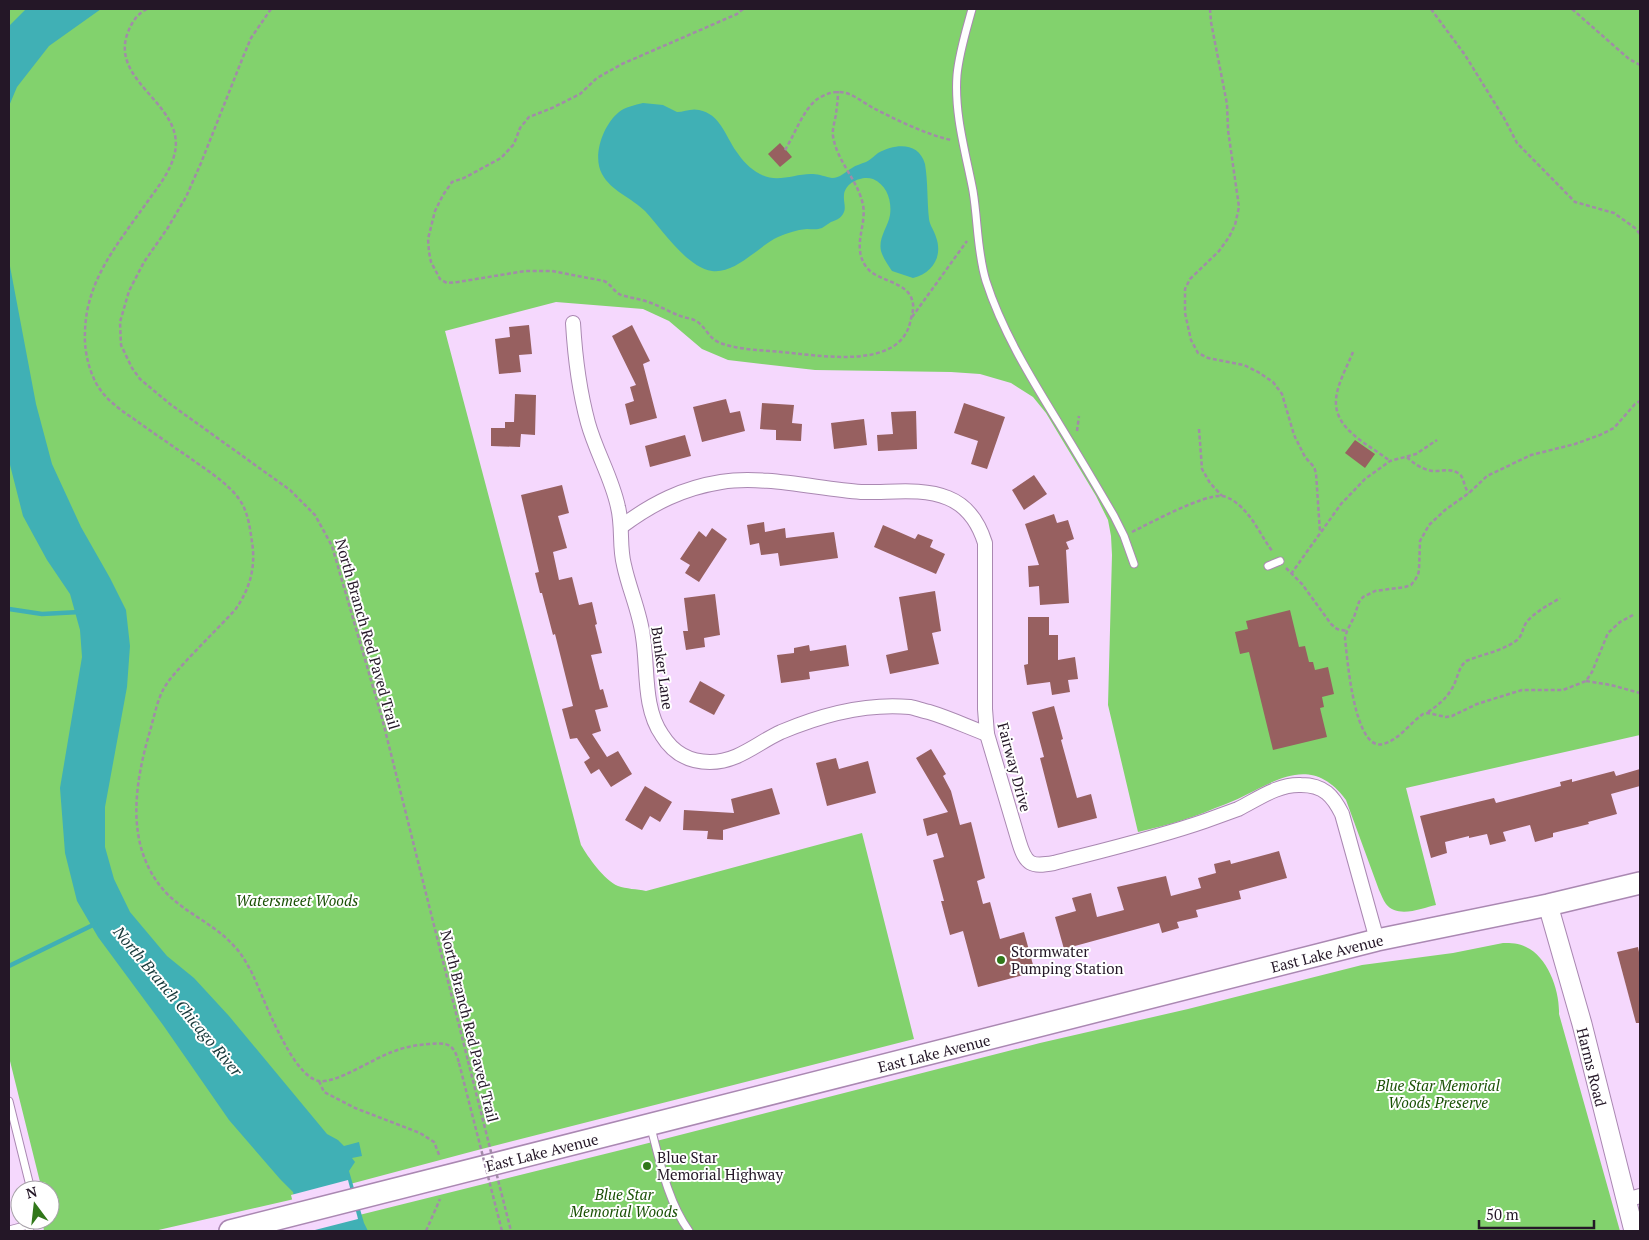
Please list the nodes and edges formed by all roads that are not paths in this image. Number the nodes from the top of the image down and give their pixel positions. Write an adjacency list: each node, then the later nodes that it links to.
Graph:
1 (972, 9): 5 (lane)
2 (573, 323): 3 (street, Bunker Lane)
3 (622, 526): 7 (street, Bunker Lane); 7 (street, Fairway Drive)
4 (1280, 561): 6 (lane)
5 (1134, 564)
6 (1268, 566)
7 (987, 734): 10 (street, Fairway Drive)
8 (1640, 883): 9 (main road, East Lake Avenue)
9 (1548, 905): 10 (main road, East Lake Avenue); 14 (main road, Harms Road)
10 (1377, 940): 12 (main road, East Lake Avenue)
11 (9, 1101): 13 (lane)
12 (651, 1125): 15 (main road, East Lake Avenue); 16 (lane)
13 (29, 1180)
14 (1633, 1198): 17 (main road, Harms Road)
15 (230, 1231)
16 (689, 1231)
17 (1634, 1231)

